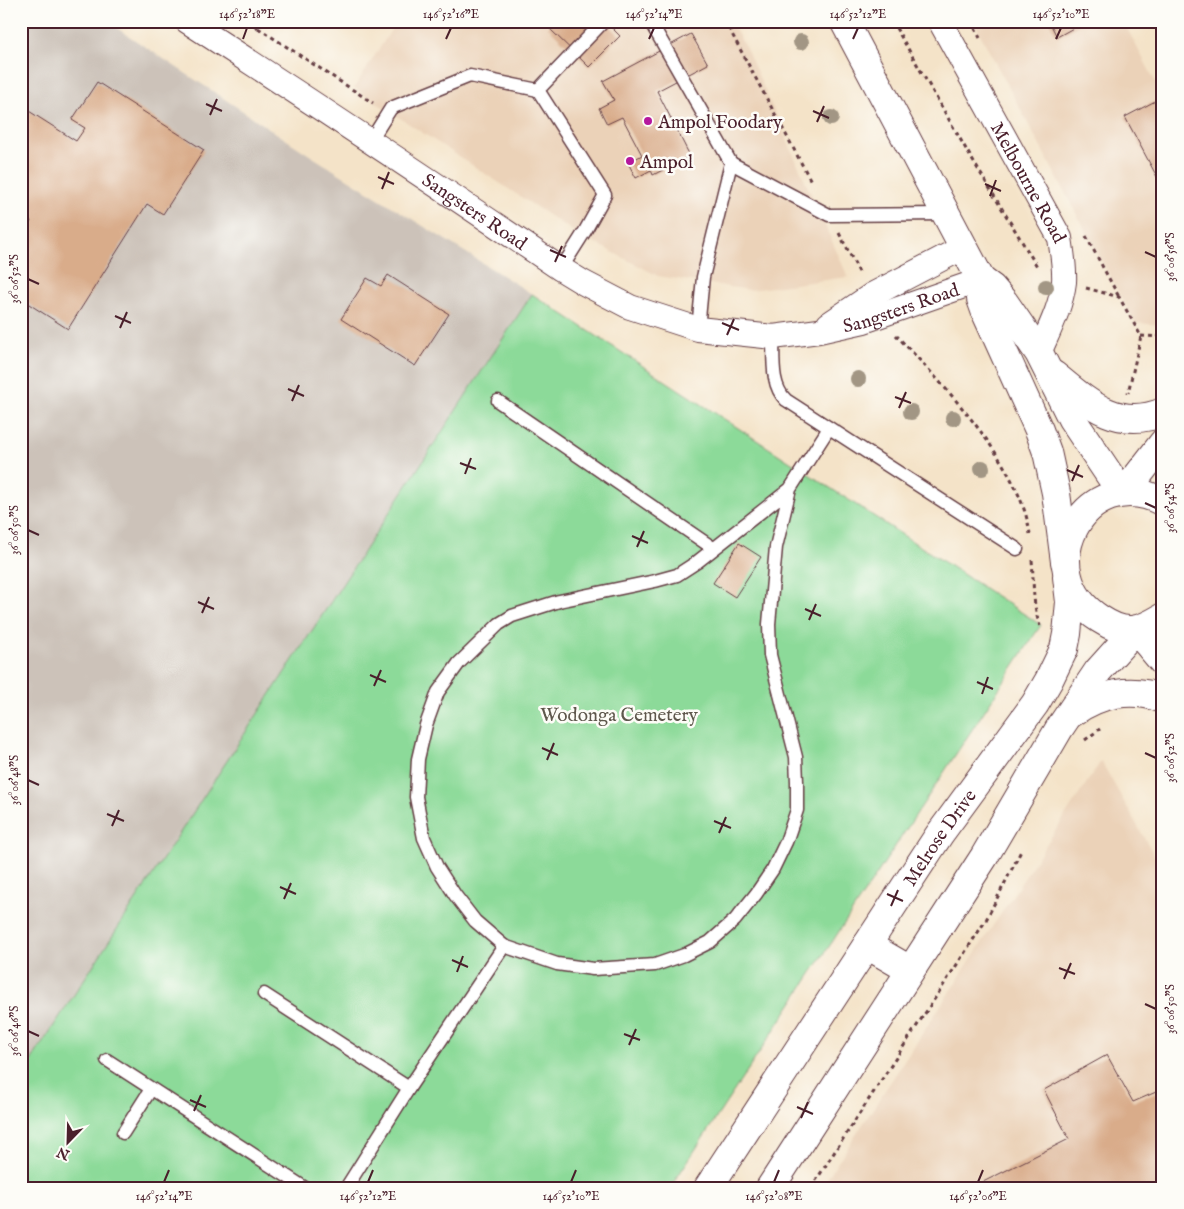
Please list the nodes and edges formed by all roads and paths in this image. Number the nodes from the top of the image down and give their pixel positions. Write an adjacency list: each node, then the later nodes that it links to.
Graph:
1 (187, 21): 9 (street, Sangsters Road)
2 (248, 21): 10 (path)
3 (259, 21): 10 (path)
4 (604, 21): 11 (lane)
5 (650, 21): 14 (lane)
6 (725, 21): 16 (path)
7 (844, 21): 15 (main road)
8 (940, 21): 25 (street, Melbourne Road)
9 (210, 28): 13 (street, Sangsters Road)
10 (258, 28): 12 (path)
11 (538, 90): 12 (lane); 18 (lane)
12 (388, 113): 13 (lane)
13 (371, 140): 18 (street, Sangsters Road)
14 (731, 163): 16 (lane); 21 (lane)
15 (947, 214): 16 (lane); 17 (main road)
16 (829, 215): 20 (path)
17 (964, 247): 19 (main road); 20 (street, Sangsters Road)
18 (561, 269): 21 (street, Sangsters Road)
19 (981, 280): 20 (street, Sangsters Road); 25 (main road); 37 (main road)
20 (876, 305): 23 (street, Sangsters Road); 33 (path)
21 (698, 329): 23 (street, Sangsters Road)
22 (1140, 336): 24 (path)
23 (773, 337): 28 (lane)
24 (1163, 337)
25 (1043, 361): 27 (main road); 31 (main road)
26 (498, 401): 34 (lane)
27 (1163, 412)
28 (828, 428): 30 (lane); 35 (lane)
29 (1163, 443): 31 (main road)
30 (790, 490): 34 (lane); 48 (lane)
31 (1123, 492): 32 (main road); 37 (main road)
32 (1163, 502)
33 (1030, 541)
34 (713, 548): 48 (lane)
35 (1017, 549)
36 (1031, 551): 40 (path)
37 (1066, 569): 39 (main road); 47 (main road, Melrose Drive)
38 (1163, 617): 39 (main road)
39 (1135, 631): 41 (main road); 44 (main road)
40 (1042, 632)
41 (1163, 662)
42 (1163, 699): 44 (main road)
43 (1106, 724): 45 (path)
44 (1058, 729): 49 (main road)
45 (1084, 741)
46 (1024, 844): 59 (path)
47 (867, 945): 49 (main road); 57 (main road, Melrose Drive)
48 (504, 946): 52 (lane)
49 (910, 970): 58 (main road)
50 (264, 994): 52 (lane)
51 (107, 1060): 53 (lane)
52 (409, 1088): 56 (lane)
53 (151, 1089): 54 (lane); 55 (lane)
54 (123, 1133)
55 (305, 1188)
56 (346, 1188)
57 (708, 1188)
58 (770, 1188)
59 (811, 1188)

